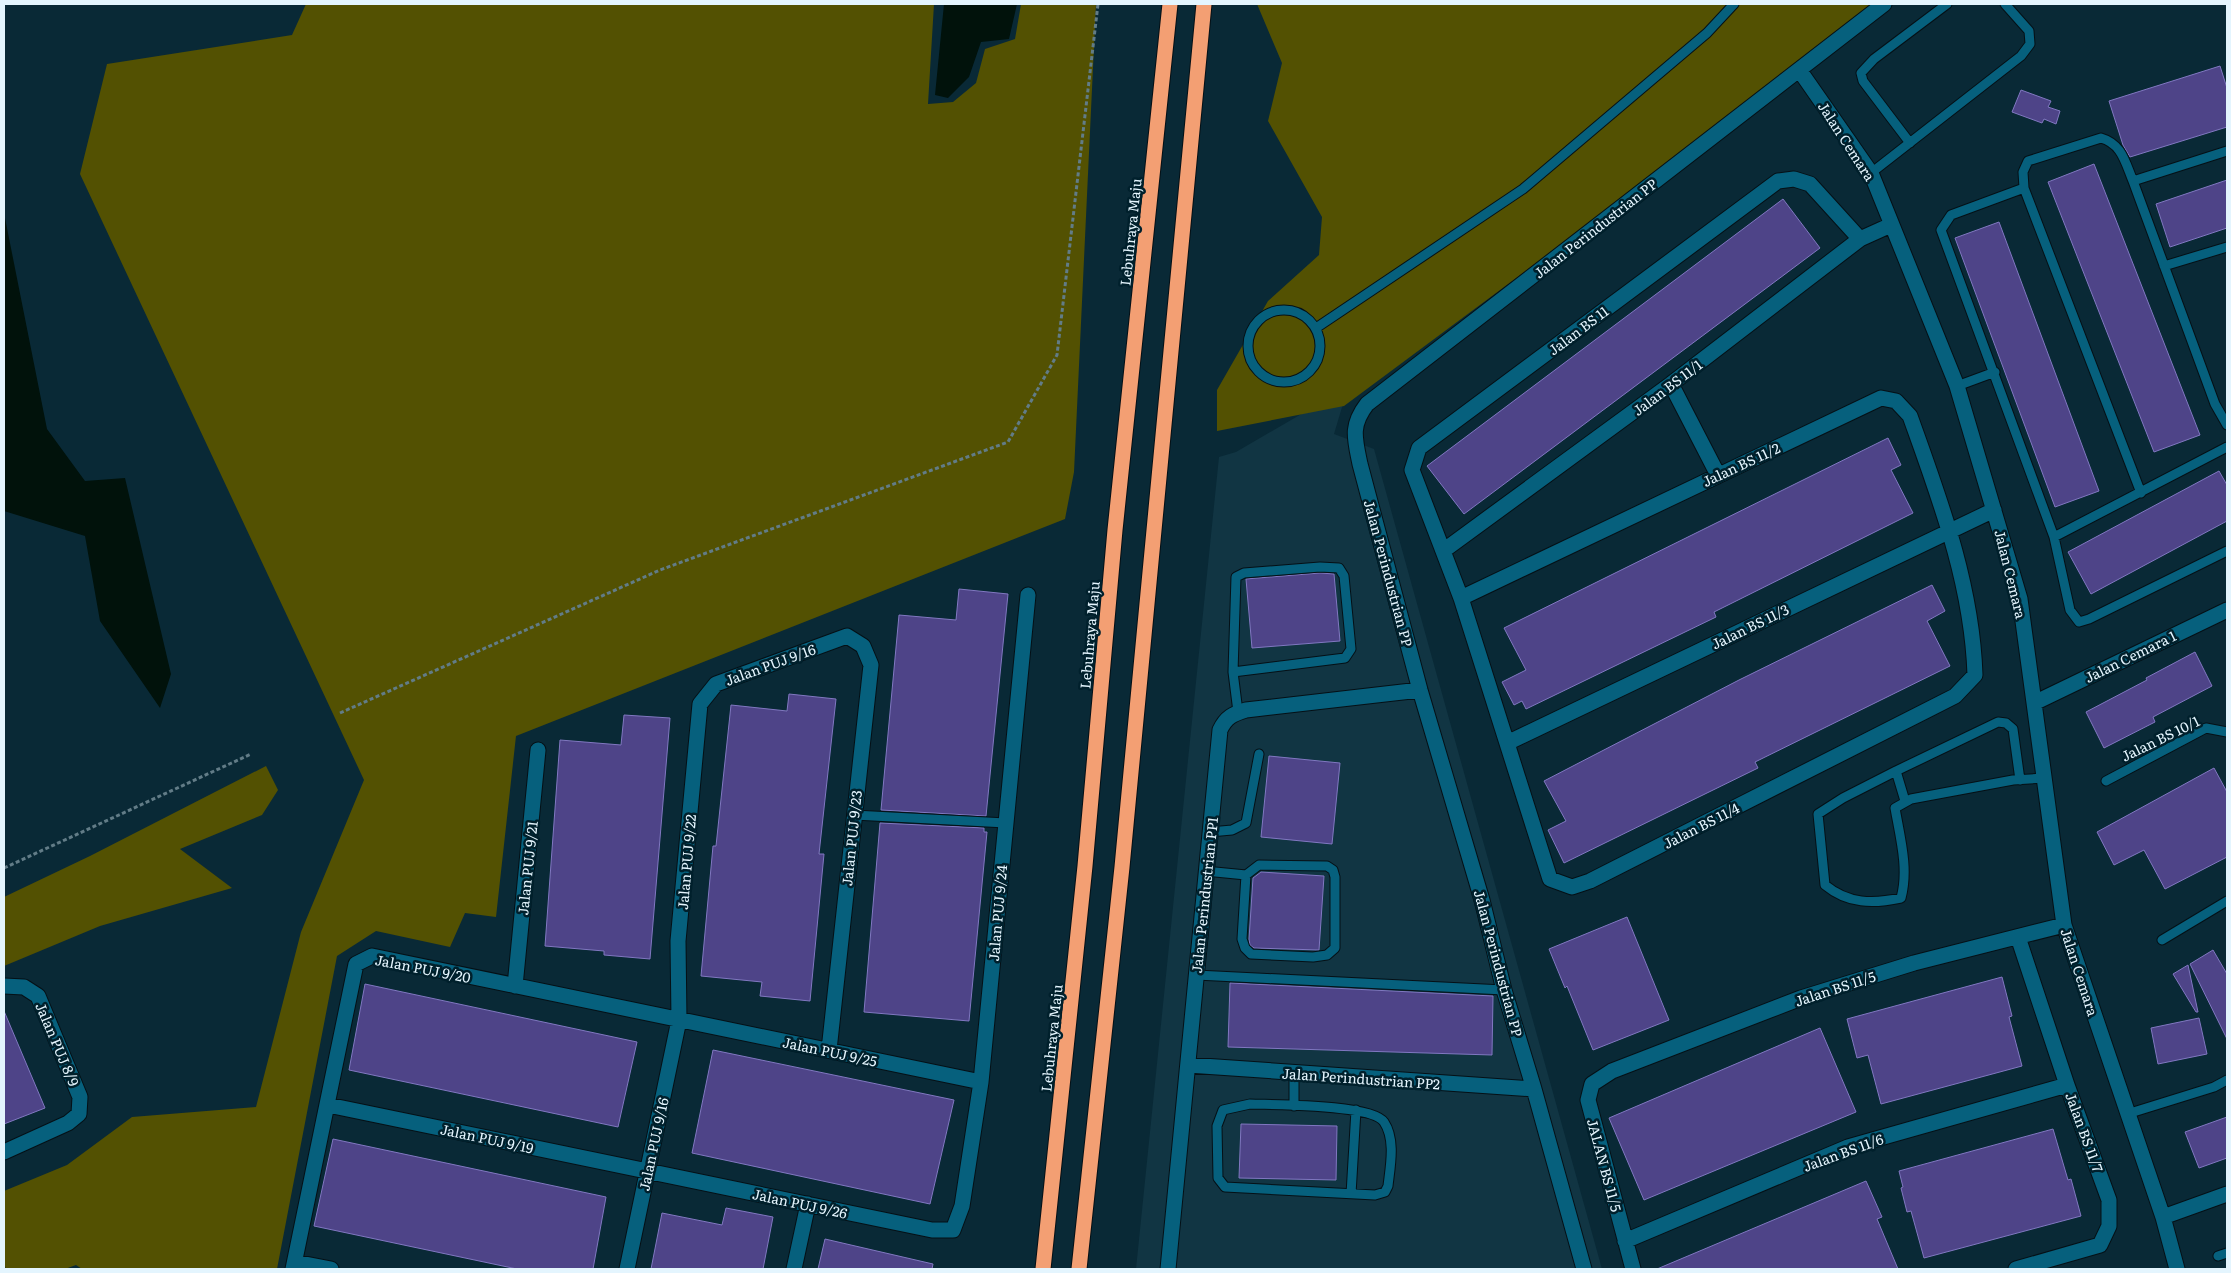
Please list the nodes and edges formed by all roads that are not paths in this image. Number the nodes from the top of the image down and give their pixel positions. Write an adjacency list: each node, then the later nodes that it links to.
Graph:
1 (1170, 4): 88 (highway, Lebuhraya Maju)
2 (1204, 4): 89 (highway)
3 (1734, 4): 17 (lane)
4 (1884, 4): 7 (street)
5 (1947, 4): 8 (lane)
6 (2005, 4): 8 (lane)
7 (1800, 71): 10 (street, Jalan Cemara); 35 (street, Jalan Perindustrian PP)
8 (1910, 143): 10 (lane)
9 (2227, 151): 11 (lane)
10 (1871, 174): 13 (street, Jalan Cemara)
11 (2133, 181): 12 (lane); 16 (lane)
12 (2024, 188): 18 (lane); 24 (lane)
13 (1891, 225): 14 (street, Jalan BS 11/1); 20 (street, Jalan Cemara)
14 (1860, 239): 19 (street, Jalan BS 11/1); 28 (street, Jalan BS 11)
15 (2227, 247): 16 (lane)
16 (2164, 266): 21 (lane)
17 (1316, 328): 17 (lane)
18 (1994, 372): 20 (lane); 27 (lane)
19 (1671, 384): 23 (street); 28 (street, Jalan BS 11/1)
20 (1957, 386): 25 (street, Jalan Cemara)
21 (2227, 426)
22 (2227, 447): 24 (lane)
23 (1718, 475): 26 (street, Jalan BS 11/2); 31 (street, Jalan BS 11/2)
24 (2141, 493): 27 (lane)
25 (1994, 510): 26 (street, Jalan BS 11/3); 37 (street, Jalan Cemara)
26 (1950, 530): 40 (street, Jalan BS 11/3); 40 (street, Jalan BS 11/4)
27 (2054, 537): 29 (lane)
28 (1443, 551): 31 (street, Jalan BS 11)
29 (2227, 551)
30 (1028, 595): 49 (street, Jalan PUJ 9/24)
31 (1461, 598): 40 (street, Jalan BS 11/4)
32 (2227, 610): 37 (street, Jalan Cemara 1)
33 (847, 636): 36 (street, Jalan PUJ 9/16); 48 (street, Jalan PUJ 9/23)
34 (1233, 672): 34 (lane); 38 (lane)
35 (1420, 690): 38 (street); 60 (street, Jalan Perindustrian PP)
36 (700, 704): 61 (street, Jalan PUJ 9/22)
37 (2034, 704): 44 (street, Jalan Cemara)
38 (1238, 712): 50 (street, Jalan Perindustrian PP1)
39 (2227, 732): 46 (lane, Jalan BS 10/1)
40 (1507, 743)
41 (538, 750): 59 (street, Jalan PUJ 9/21)
42 (1259, 754): 50 (lane)
43 (1896, 771): 45 (lane); 47 (lane); 47 (lane)
44 (2044, 778): 45 (lane); 54 (street, Jalan Cemara)
45 (2020, 780): 47 (lane)
46 (2106, 781)
47 (1906, 801)
48 (854, 815): 49 (lane); 62 (street, Jalan PUJ 9/23)
49 (1006, 823): 67 (street, Jalan PUJ 9/24)
50 (1210, 832): 51 (street, Jalan Perindustrian PP1)
51 (1205, 871): 52 (lane); 57 (street, Jalan Perindustrian PP1)
52 (1246, 875): 52 (lane)
53 (2227, 901): 56 (lane)
54 (2064, 925): 55 (street, Jalan BS 11/5); 73 (street, Jalan Cemara)
55 (2018, 937): 64 (street, Jalan BS 11/5); 68 (street, Jalan BS 11/7)
56 (2162, 940)
57 (1196, 975): 60 (lane); 63 (street, Jalan Perindustrian PP1)
58 (4, 986): 74 (street, Jalan PUJ 8/9)
59 (515, 986): 61 (street, Jalan PUJ 9/20); 70 (street, Jalan PUJ 9/20)
60 (1504, 990): 69 (street, Jalan Perindustrian PP)
61 (679, 1020): 62 (street, Jalan PUJ 9/25); 75 (street, Jalan PUJ 9/16)
62 (828, 1050): 67 (street, Jalan PUJ 9/25)
63 (1188, 1065): 65 (street, Jalan Perindustrian PP2); 90 (street, Jalan Perindustrian PP1)
64 (1612, 1071): 81 (street, JALAN BS 11/5)
65 (1294, 1074): 69 (street, Jalan Perindustrian PP2); 71 (lane)
66 (2227, 1080): 73 (lane)
67 (981, 1082): 80 (street, Jalan PUJ 9/24)
68 (2067, 1085): 81 (street, Jalan BS 11/6); 93 (street, Jalan BS 11/7)
69 (1534, 1089): 91 (street, Jalan Perindustrian PP)
70 (328, 1105): 75 (street, Jalan PUJ 9/19); 84 (street, Jalan PUJ 9/20)
71 (1294, 1106): 72 (lane); 76 (lane)
72 (1356, 1110): 76 (lane); 76 (lane)
73 (2127, 1114): 79 (street, Jalan Cemara)
74 (4, 1152)
75 (647, 1171): 78 (street, Jalan PUJ 9/26); 86 (street, Jalan PUJ 9/16)
76 (1351, 1194)
77 (2227, 1194): 79 (street)
78 (808, 1204): 80 (street, Jalan PUJ 9/26); 87 (street)
79 (2163, 1217): 94 (street, Jalan Cemara)
80 (954, 1230)
81 (1625, 1240): 92 (street, JALAN BS 11/5)
82 (2227, 1253): 83 (lane)
83 (2218, 1256)
84 (294, 1266): 85 (street)
85 (330, 1269)
86 (627, 1269)
87 (794, 1269)
88 (1043, 1269)
89 (1079, 1269)
90 (1168, 1269)
91 (1584, 1269)
92 (1633, 1269)
93 (2016, 1269)
94 (2177, 1269)

